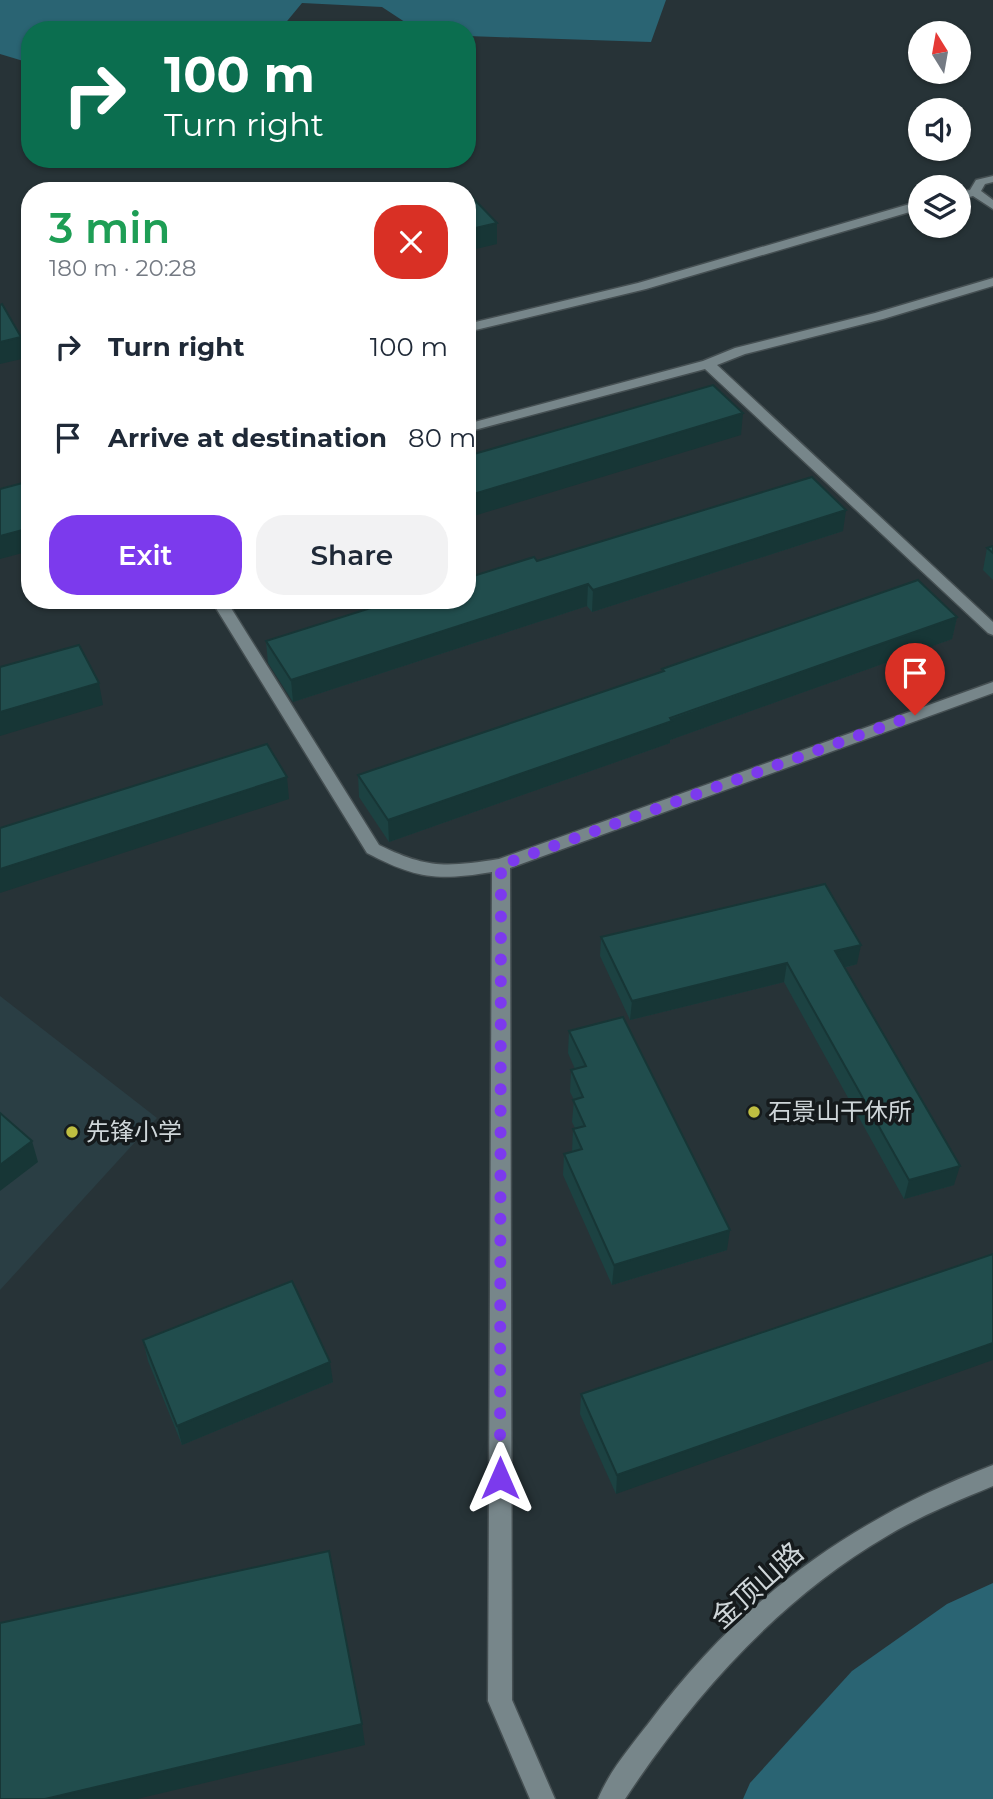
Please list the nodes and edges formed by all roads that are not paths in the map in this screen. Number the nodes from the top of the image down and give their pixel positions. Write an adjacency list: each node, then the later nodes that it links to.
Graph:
1 (993, 178): 2 (street)
2 (975, 192): 3 (street); 4 (street)
3 (971, 193)
4 (993, 205)
5 (908, 208): 7 (street)
6 (993, 282): 8 (street)
7 (476, 326)
8 (708, 364): 9 (street); 11 (street)
9 (476, 426)
10 (224, 609): 13 (street)
11 (993, 630)
12 (993, 687): 13 (street)
13 (501, 865): 15 (street)
14 (993, 1475): 16 (street, 金顶山路)
15 (543, 1799)
16 (610, 1799)

